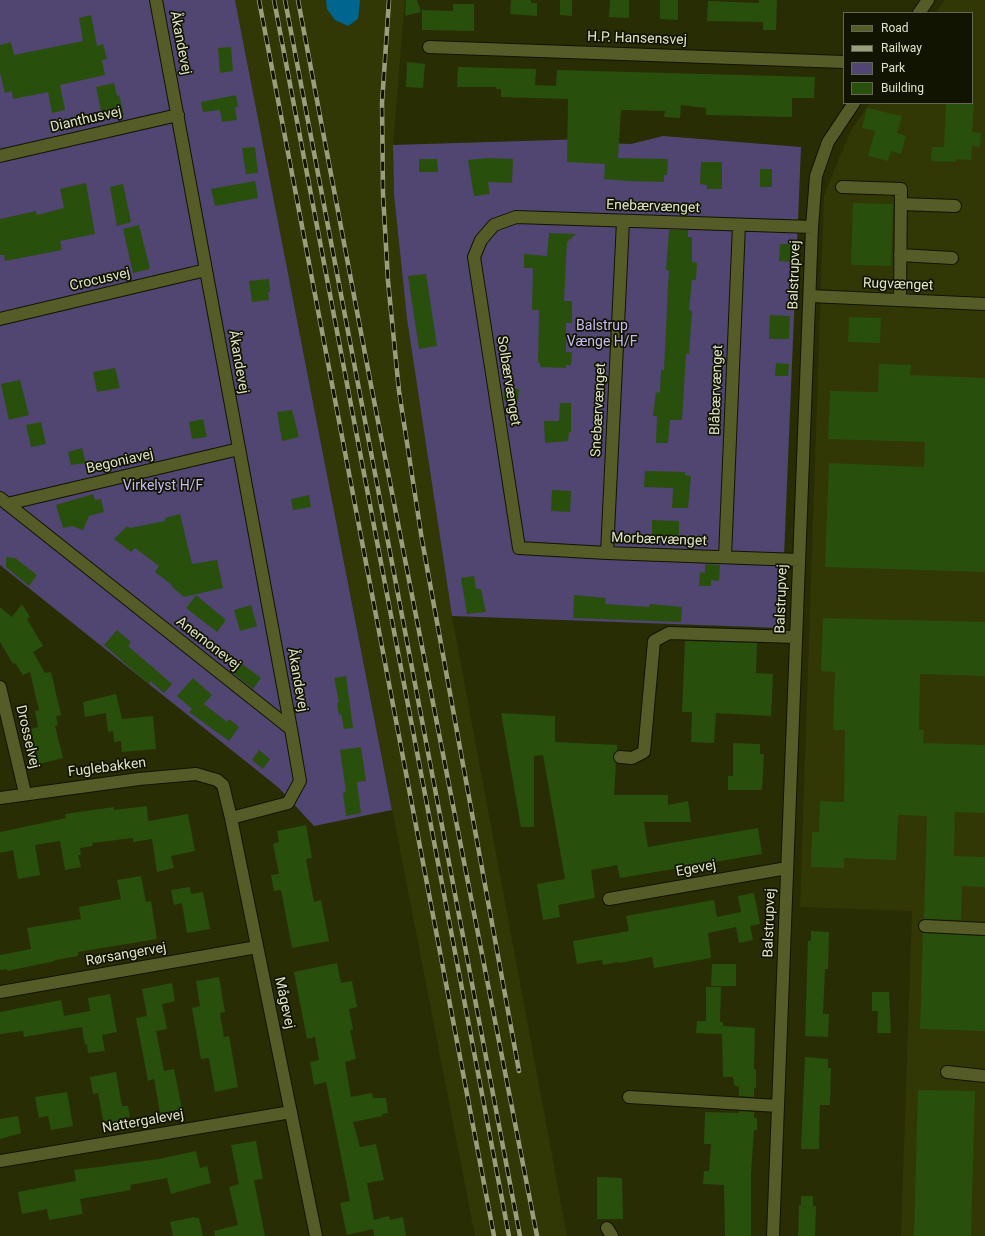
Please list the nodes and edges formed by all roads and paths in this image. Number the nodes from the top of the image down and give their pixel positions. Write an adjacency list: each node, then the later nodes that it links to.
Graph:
1 (156, 0): 7 (street, Åkandevej)
2 (928, 0): 3 (street)
3 (920, 12)
4 (429, 47): 5 (street, H.P. Hansensvej)
5 (843, 62)
6 (853, 104): 15 (street, Balstrupvej)
7 (178, 115): 8 (street, Dianthusvej); 18 (street, Åkandevej)
8 (0, 156)
9 (842, 187): 10 (street)
10 (901, 204): 11 (street); 16 (street)
11 (955, 206)
12 (623, 221): 13 (street, Enebærvænget); 14 (street, Enebærvænget); 26 (street, Snebærvænget)
13 (494, 225): 25 (street, Solbærvænget)
14 (739, 225): 15 (street, Enebærvænget); 27 (street, Blåbærvænget)
15 (812, 227): 19 (street, Balstrupvej)
16 (900, 255): 17 (street); 20 (street)
17 (952, 258)
18 (206, 270): 22 (street, Crocusvej); 23 (street, Åkandevej)
19 (810, 296): 20 (street, Rugvænget); 28 (street, Balstrupvej)
20 (900, 300): 21 (street, Rugvænget)
21 (985, 304)
22 (0, 319)
23 (239, 449): 24 (street, Begoniavej); 31 (street, Åkandevej)
24 (4, 501): 31 (street, Anemonevej)
25 (519, 548): 26 (street, Morbærvænget)
26 (607, 553): 27 (street, Morbærvænget)
27 (725, 557): 28 (street, Morbærvænget)
28 (799, 560): 29 (street, Balstrupvej)
29 (796, 637): 32 (street); 37 (street, Balstrupvej)
30 (0, 687): 34 (street, Drosselvej)
31 (291, 729): 36 (street)
32 (620, 757)
33 (217, 780): 34 (street, Fuglebakken); 36 (street, Mågevej)
34 (25, 793): 35 (street, Fuglebakken)
35 (0, 798)
36 (232, 818): 41 (street, Mågevej)
37 (787, 868): 38 (street, Egevej); 46 (street, Balstrupvej)
38 (609, 898)
39 (925, 926): 40 (street)
40 (985, 928)
41 (257, 947): 42 (street, Rørsangervej); 47 (street, Mågevej)
42 (0, 992)
43 (947, 1072): 44 (street)
44 (985, 1076)
45 (629, 1097): 46 (street)
46 (778, 1106): 50 (street, Balstrupvej)
47 (291, 1112): 48 (street, Nattergalevej); 49 (street, Mågevej)
48 (0, 1161)
49 (316, 1236)
50 (773, 1236)

